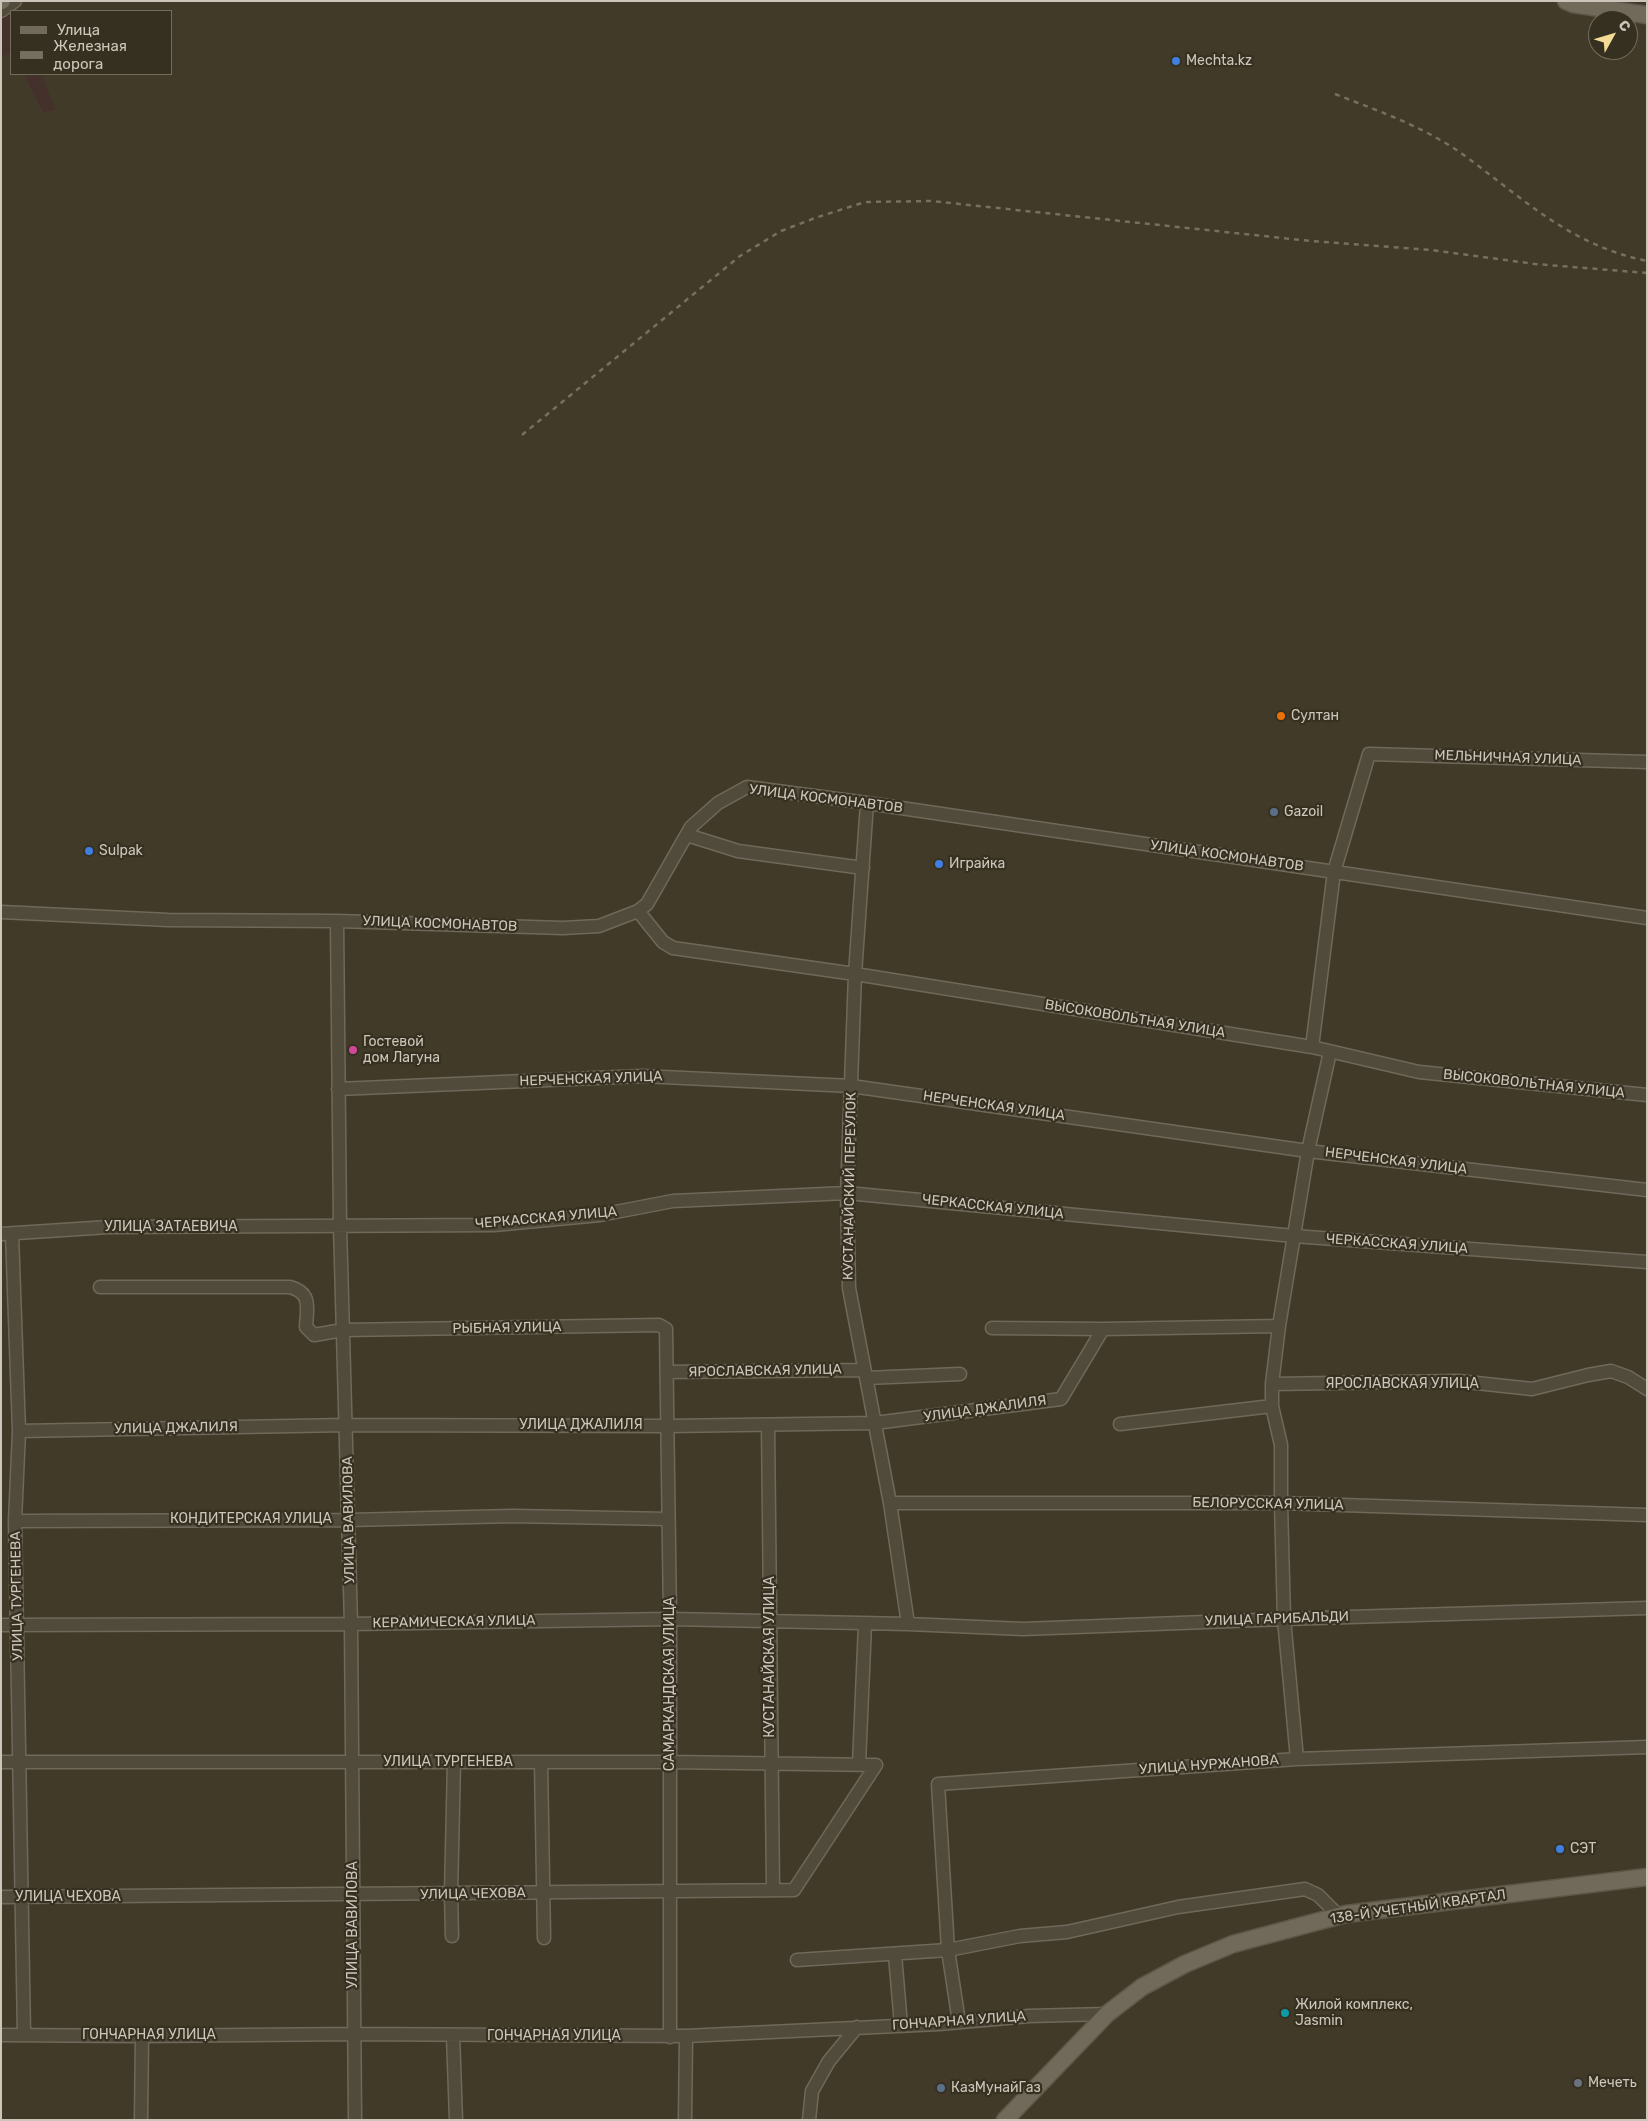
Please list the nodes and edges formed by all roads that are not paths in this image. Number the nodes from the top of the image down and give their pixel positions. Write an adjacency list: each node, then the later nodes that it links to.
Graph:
1 (15, 1): 3 (street)
2 (1566, 1): 4 (main road)
3 (1, 11)
4 (1647, 15)
5 (1647, 762): 9 (street, МЕЛЬНИЧНАЯ УЛИЦА)
6 (868, 803): 7 (street, УЛИЦА КОСМОНАВТОВ); 8 (street, КУСТАНАЙСКИЙ ПЕРЕУЛОК); 9 (street, УЛИЦА КОСМОНАВТОВ)
7 (687, 835): 8 (street); 10 (street, УЛИЦА КОСМОНАВТОВ)
8 (863, 868): 14 (street, КУСТАНАЙСКИЙ ПЕРЕУЛОК)
9 (1334, 872): 12 (street, УЛИЦА КОСМОНАВТОВ); 15 (street)
10 (638, 911): 13 (street, УЛИЦА КОСМОНАВТОВ); 14 (street, ВЫСОКОВОЛЬТНАЯ УЛИЦА)
11 (1, 912): 13 (street, УЛИЦА КОСМОНАВТОВ)
12 (1647, 918)
13 (337, 921): 18 (street, УЛИЦА ВАВИЛОВА)
14 (855, 974): 15 (street, ВЫСОКОВОЛЬТНАЯ УЛИЦА); 17 (street, КУСТАНАЙСКИЙ ПЕРЕУЛОК)
15 (1312, 1047): 16 (street, ВЫСОКОВОЛЬТНАЯ УЛИЦА)
16 (1330, 1052): 19 (street, ВЫСОКОВОЛЬТНАЯ УЛИЦА); 20 (street)
17 (851, 1086): 18 (street, НЕРЧЕНСКАЯ УЛИЦА); 20 (street, НЕРЧЕНСКАЯ УЛИЦА); 22 (street, КУСТАНАЙСКИЙ ПЕРЕУЛОК)
18 (338, 1089): 23 (street, УЛИЦА ВАВИЛОВА)
19 (1647, 1095)
20 (1308, 1151): 21 (street, НЕРЧЕНСКАЯ УЛИЦА); 25 (street)
21 (1647, 1190)
22 (847, 1193): 23 (street, ЧЕРКАССКАЯ УЛИЦА); 25 (street, ЧЕРКАССКАЯ УЛИЦА); 34 (street, КУСТАНАЙСКИЙ ПЕРЕУЛОК)
23 (340, 1226): 24 (street, УЛИЦА ЗАТАЕВИЧА); 31 (street, УЛИЦА ВАВИЛОВА)
24 (6, 1234): 44 (street, УЛИЦА ТУРГЕНЕВА)
25 (1294, 1236): 26 (street, ЧЕРКАССКАЯ УЛИЦА); 28 (street)
26 (1647, 1262)
27 (100, 1287): 31 (street, РЫБНАЯ УЛИЦА)
28 (1278, 1326): 30 (street); 36 (street)
29 (992, 1328): 30 (street)
30 (1103, 1329): 40 (street, УЛИЦА ДЖАЛИЛЯ)
31 (343, 1330): 32 (street, РЫБНАЯ УЛИЦА); 39 (street, УЛИЦА ВАВИЛОВА)
32 (667, 1332): 33 (street, САМАРКАНДСКАЯ УЛИЦА)
33 (668, 1372): 34 (street, ЯРОСЛАВСКАЯ УЛИЦА); 43 (street, САМАРКАНДСКАЯ УЛИЦА)
34 (864, 1374): 35 (street, ЯРОСЛАВСКАЯ УЛИЦА); 40 (street, КУСТАНАЙСКИЙ ПЕРЕУЛОК)
35 (960, 1374)
36 (1272, 1384): 37 (street, ЯРОСЛАВСКАЯ УЛИЦА); 38 (street)
37 (1647, 1389)
38 (1272, 1406): 41 (street); 46 (street)
39 (346, 1424): 43 (street, УЛИЦА ДЖАЛИЛЯ); 44 (street, УЛИЦА ДЖАЛИЛЯ); 49 (street, УЛИЦА ВАВИЛОВА)
40 (875, 1424): 42 (street, УЛИЦА ДЖАЛИЛЯ); 45 (street, КУСТАНАЙСКИЙ ПЕРЕУЛОК)
41 (1120, 1424)
42 (768, 1425): 43 (street, УЛИЦА ДЖАЛИЛЯ); 54 (street, КУСТАНАЙСКАЯ УЛИЦА)
43 (668, 1426): 48 (street, САМАРКАНДСКАЯ УЛИЦА)
44 (19, 1430): 50 (street, УЛИЦА ТУРГЕНЕВА)
45 (890, 1503): 46 (street, БЕЛОРУССКАЯ УЛИЦА); 57 (street, КУСТАНАЙСКИЙ ПЕРЕУЛОК)
46 (1281, 1503): 47 (street, БЕЛОРУССКАЯ УЛИЦА); 53 (street)
47 (1647, 1515)
48 (668, 1519): 49 (street, КОНДИТЕРСКАЯ УЛИЦА); 52 (street, САМАРКАНДСКАЯ УЛИЦА)
49 (349, 1520): 50 (street, КОНДИТЕРСКАЯ УЛИЦА); 55 (street, УЛИЦА ВАВИЛОВА)
50 (15, 1521): 59 (street, УЛИЦА ТУРГЕНЕВА)
51 (1647, 1608): 53 (street, УЛИЦА ГАРИБАЛЬДИ)
52 (670, 1618): 54 (street, КЕРАМИЧЕСКАЯ УЛИЦА); 55 (street, КЕРАМИЧЕСКАЯ УЛИЦА); 67 (street, САМАРКАНДСКАЯ УЛИЦА)
53 (1284, 1619): 57 (street, УЛИЦА ГАРИБАЛЬДИ); 61 (street)
54 (771, 1621): 56 (street, КЕРАМИЧЕСКАЯ УЛИЦА); 68 (street, КУСТАНАЙСКАЯ УЛИЦА)
55 (351, 1624): 59 (street, КЕРАМИЧЕСКАЯ УЛИЦА); 64 (street, УЛИЦА ВАВИЛОВА)
56 (866, 1624): 57 (street, КЕРАМИЧЕСКАЯ УЛИЦА); 69 (street)
57 (908, 1624)
58 (1, 1625): 59 (street, КЕРАМИЧЕСКАЯ УЛИЦА)
59 (18, 1625): 63 (street, УЛИЦА ТУРГЕНЕВА)
60 (1647, 1746): 61 (street, УЛИЦА НУРЖАНОВА)
61 (1297, 1758): 82 (street, УЛИЦА НУРЖАНОВА)
62 (1, 1762): 63 (street, УЛИЦА ТУРГЕНЕВА)
63 (20, 1762): 64 (street, УЛИЦА ТУРГЕНЕВА); 78 (street, УЛИЦА ТУРГЕНЕВА)
64 (352, 1762): 65 (street, УЛИЦА ТУРГЕНЕВА); 76 (street, УЛИЦА ВАВИЛОВА)
65 (454, 1762): 66 (street, УЛИЦА ТУРГЕНЕВА); 75 (street)
66 (541, 1762): 67 (street, УЛИЦА ТУРГЕНЕВА); 74 (street)
67 (670, 1762): 68 (street, УЛИЦА ТУРГЕНЕВА); 73 (street, САМАРКАНДСКАЯ УЛИЦА)
68 (771, 1763): 69 (street, УЛИЦА ТУРГЕНЕВА); 72 (street, КУСТАНАЙСКАЯ УЛИЦА)
69 (859, 1764): 70 (street, УЛИЦА ТУРГЕНЕВА)
70 (876, 1765): 72 (street, УЛИЦА ЧЕХОВА)
71 (1647, 1877): 79 (main road, 138-Й УЧЕТНЫЙ КВАРТАЛ)
72 (773, 1889): 73 (street, УЛИЦА ЧЕХОВА)
73 (670, 1891): 74 (street, УЛИЦА ЧЕХОВА); 95 (street, САМАРКАНДСКАЯ УЛИЦА)
74 (543, 1893): 75 (street, УЛИЦА ЧЕХОВА); 81 (street)
75 (451, 1894): 76 (street, УЛИЦА ЧЕХОВА); 80 (street)
76 (354, 1895): 78 (street, УЛИЦА ЧЕХОВА); 90 (street, УЛИЦА ВАВИЛОВА)
77 (1, 1897): 78 (street, УЛИЦА ЧЕХОВА)
78 (20, 1897): 89 (street, УЛИЦА ТУРГЕНЕВА)
79 (1339, 1916): 82 (street); 85 (main road, 138-Й УЧЕТНЫЙ КВАРТАЛ)
80 (452, 1936)
81 (544, 1938)
82 (948, 1950): 83 (street); 86 (street, УЛИЦА НУРЖАНОВА)
83 (895, 1955): 84 (street); 87 (street)
84 (797, 1960)
85 (1107, 2014): 86 (street, ГОНЧАРНАЯ УЛИЦА); 101 (main road, 138-Й УЧЕТНЫЙ КВАРТАЛ)
86 (959, 2022): 87 (street, ГОНЧАРНАЯ УЛИЦА)
87 (901, 2025): 88 (street, ГОНЧАРНАЯ УЛИЦА)
88 (857, 2027): 94 (street, ГОНЧАРНАЯ УЛИЦА); 100 (street)
89 (24, 2034): 91 (street, ГОНЧАРНАЯ УЛИЦА); 93 (street, ГОНЧАРНАЯ УЛИЦА)
90 (353, 2034): 92 (street, ГОНЧАРНАЯ УЛИЦА); 93 (street, ГОНЧАРНАЯ УЛИЦА); 97 (street, УЛИЦА ВАВИЛОВА)
91 (1, 2035)
92 (453, 2035): 95 (street, ГОНЧАРНАЯ УЛИЦА); 98 (street)
93 (142, 2036): 96 (street)
94 (686, 2036): 95 (street, ГОНЧАРНАЯ УЛИЦА); 99 (street)
95 (670, 2037)
96 (141, 2120)
97 (355, 2120)
98 (456, 2120)
99 (685, 2120)
100 (809, 2120)
101 (1005, 2120)

